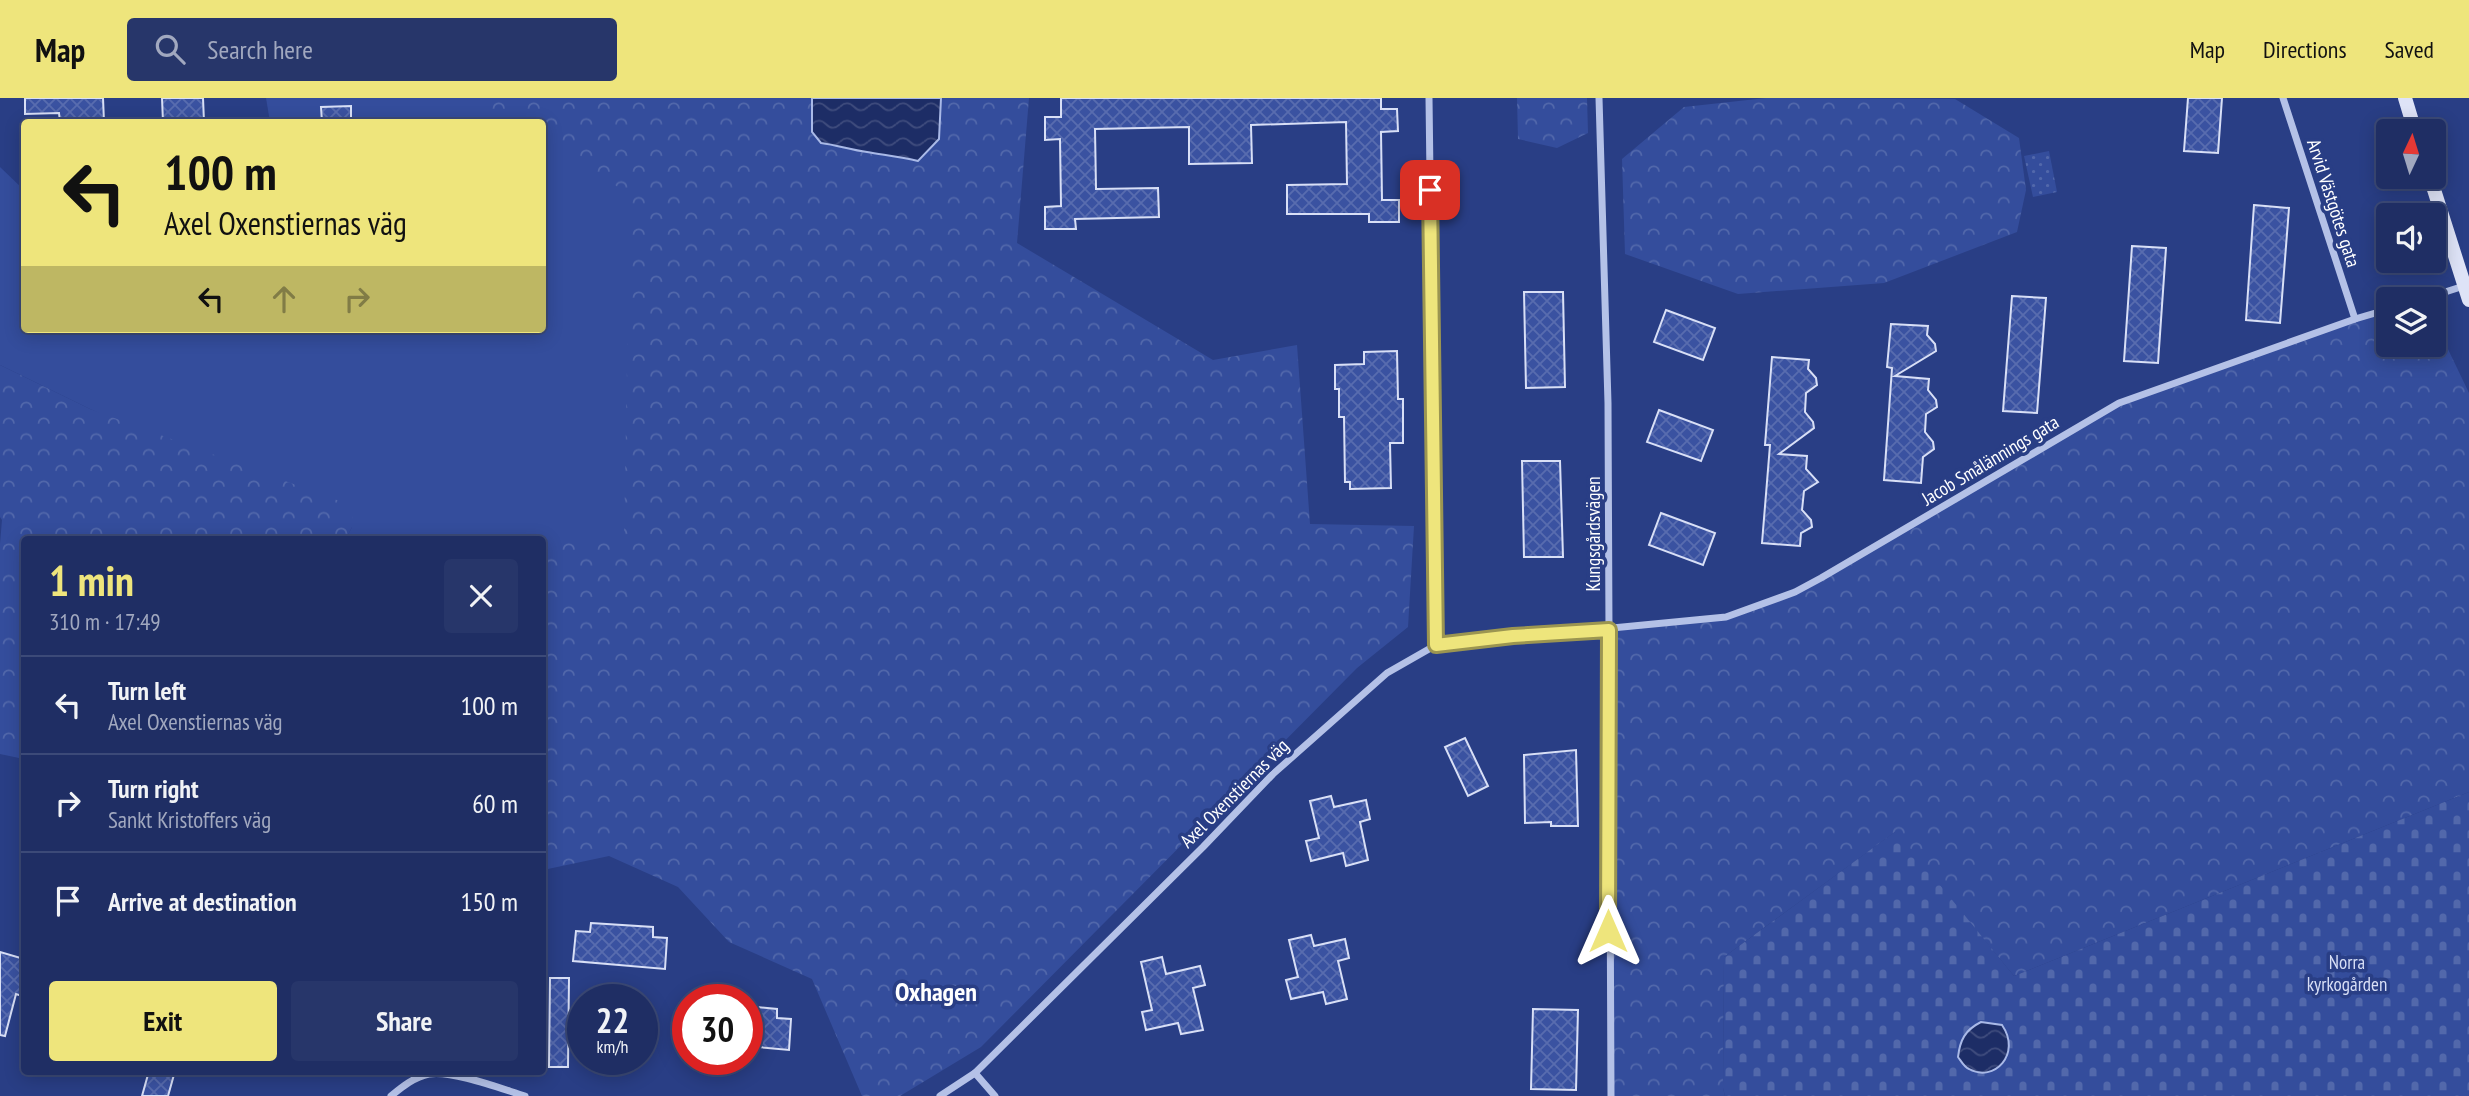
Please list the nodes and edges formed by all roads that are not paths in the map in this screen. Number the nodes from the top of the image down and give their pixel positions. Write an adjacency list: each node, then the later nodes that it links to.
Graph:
1 (1429, 98): 13 (street)
2 (1599, 98): 12 (street, Kungsgårdsvägen)
3 (2283, 98): 11 (street, Arvid Västgötes gata)
4 (2405, 98): 5 (main road)
5 (2411, 119)
6 (2434, 189): 7 (main road)
7 (2464, 286): 8 (street); 9 (main road)
8 (2446, 292)
9 (2469, 300)
10 (2376, 313): 11 (street, Jacob Smålännings gata)
11 (2356, 319): 12 (street, Jacob Smålännings gata)
12 (1609, 630): 13 (street, Axel Oxenstiernas väg); 21 (street, Kungsgårdsvägen)
13 (1436, 645): 14 (street, Axel Oxenstiernas väg)
14 (975, 1073): 19 (street, Axel Oxenstiernas väg); 20 (street)
15 (427, 1075): 17 (street)
16 (451, 1075): 18 (street)
17 (391, 1096)
18 (525, 1096)
19 (940, 1096)
20 (995, 1096)
21 (1611, 1096)

